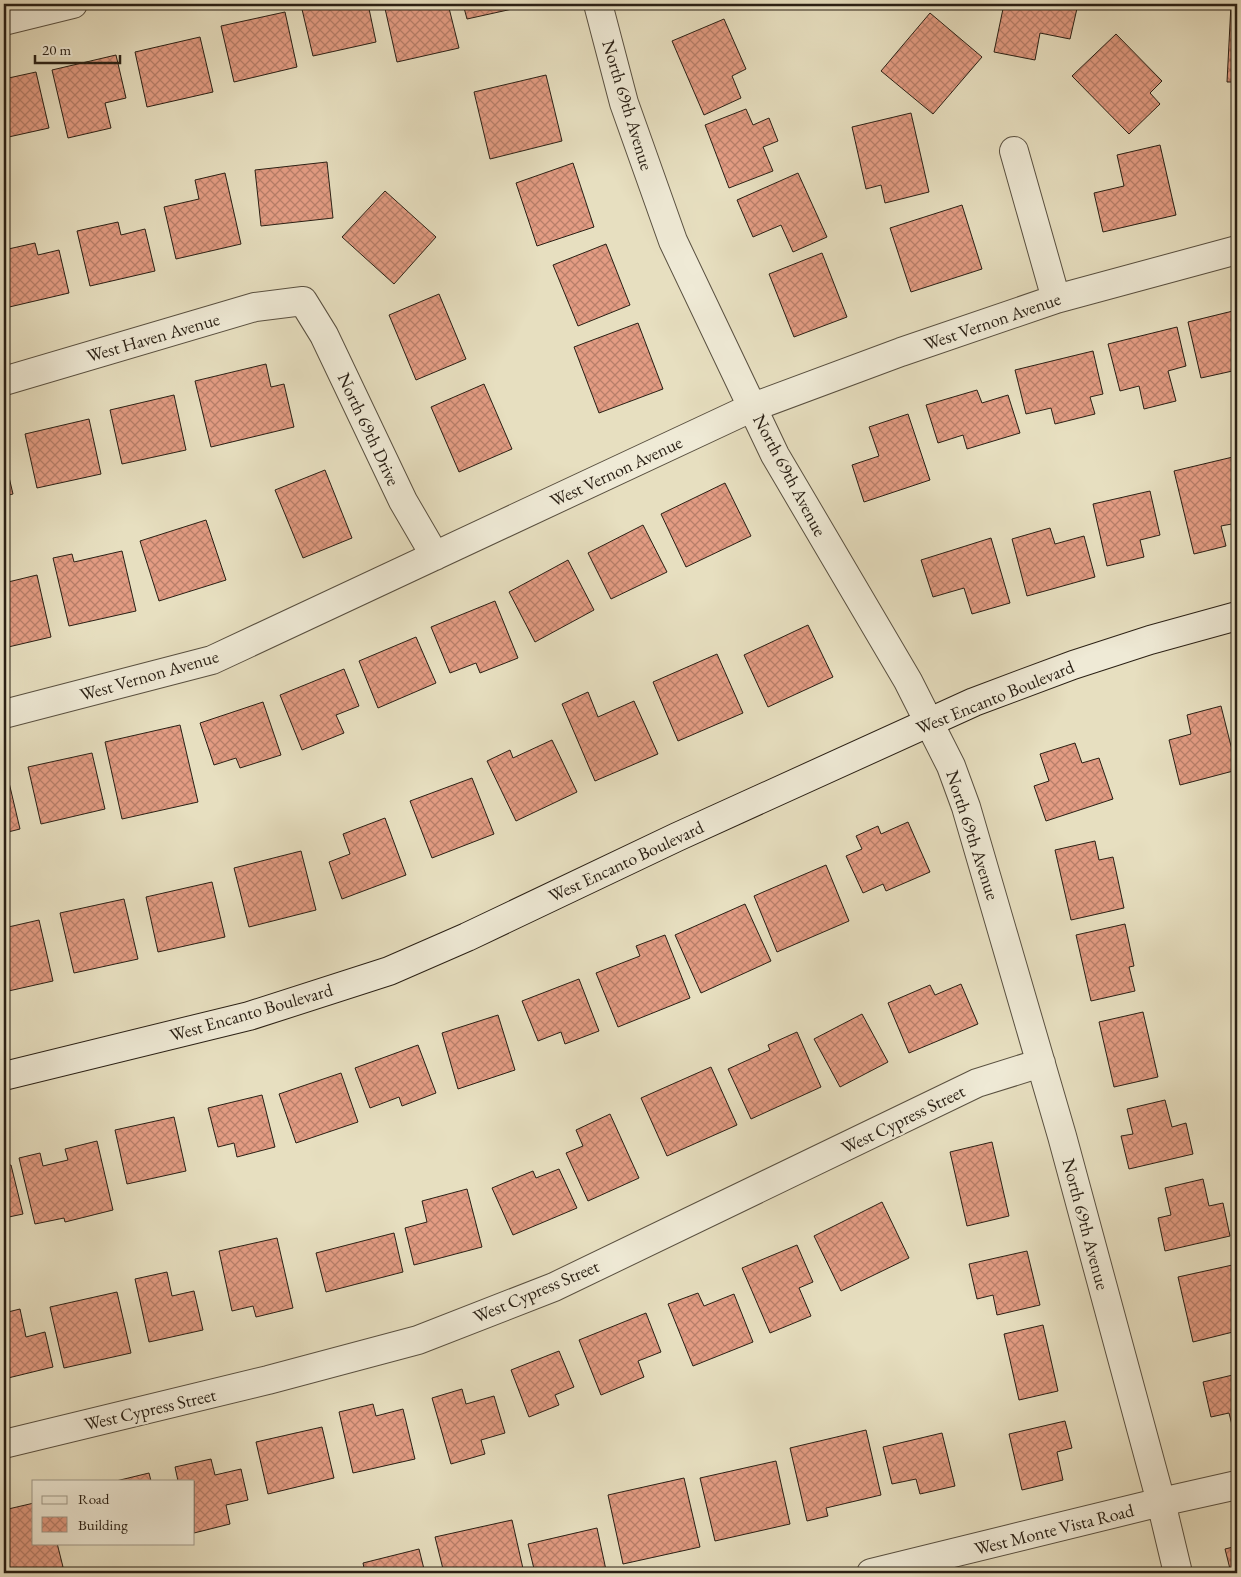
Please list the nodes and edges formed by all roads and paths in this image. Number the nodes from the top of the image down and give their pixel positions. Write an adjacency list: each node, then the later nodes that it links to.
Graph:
1 (73, 4): 3 (street)
2 (598, 4): 9 (street, North 69th Avenue)
3 (4, 21)
4 (1014, 152): 6 (street)
5 (1237, 250): 6 (street, West Vernon Avenue)
6 (1056, 299): 9 (street, West Vernon Avenue)
7 (303, 301): 8 (street, West Haven Avenue); 10 (street, North 69th Drive)
8 (4, 381)
9 (753, 406): 10 (street, West Vernon Avenue); 13 (street, North 69th Avenue)
10 (436, 556): 12 (street, West Vernon Avenue)
11 (1237, 616): 13 (street, West Encanto Boulevard)
12 (4, 714)
13 (928, 723): 14 (street, North 69th Avenue); 15 (street, West Encanto Boulevard)
14 (1041, 1063): 16 (street, West Cypress Street); 18 (street, North 69th Avenue)
15 (4, 1076)
16 (4, 1444)
17 (1237, 1485): 18 (street, West Monte Vista Road)
18 (1161, 1502): 19 (street, West Monte Vista Road); 20 (street, North 69th Avenue)
19 (871, 1573)
20 (1178, 1573)

